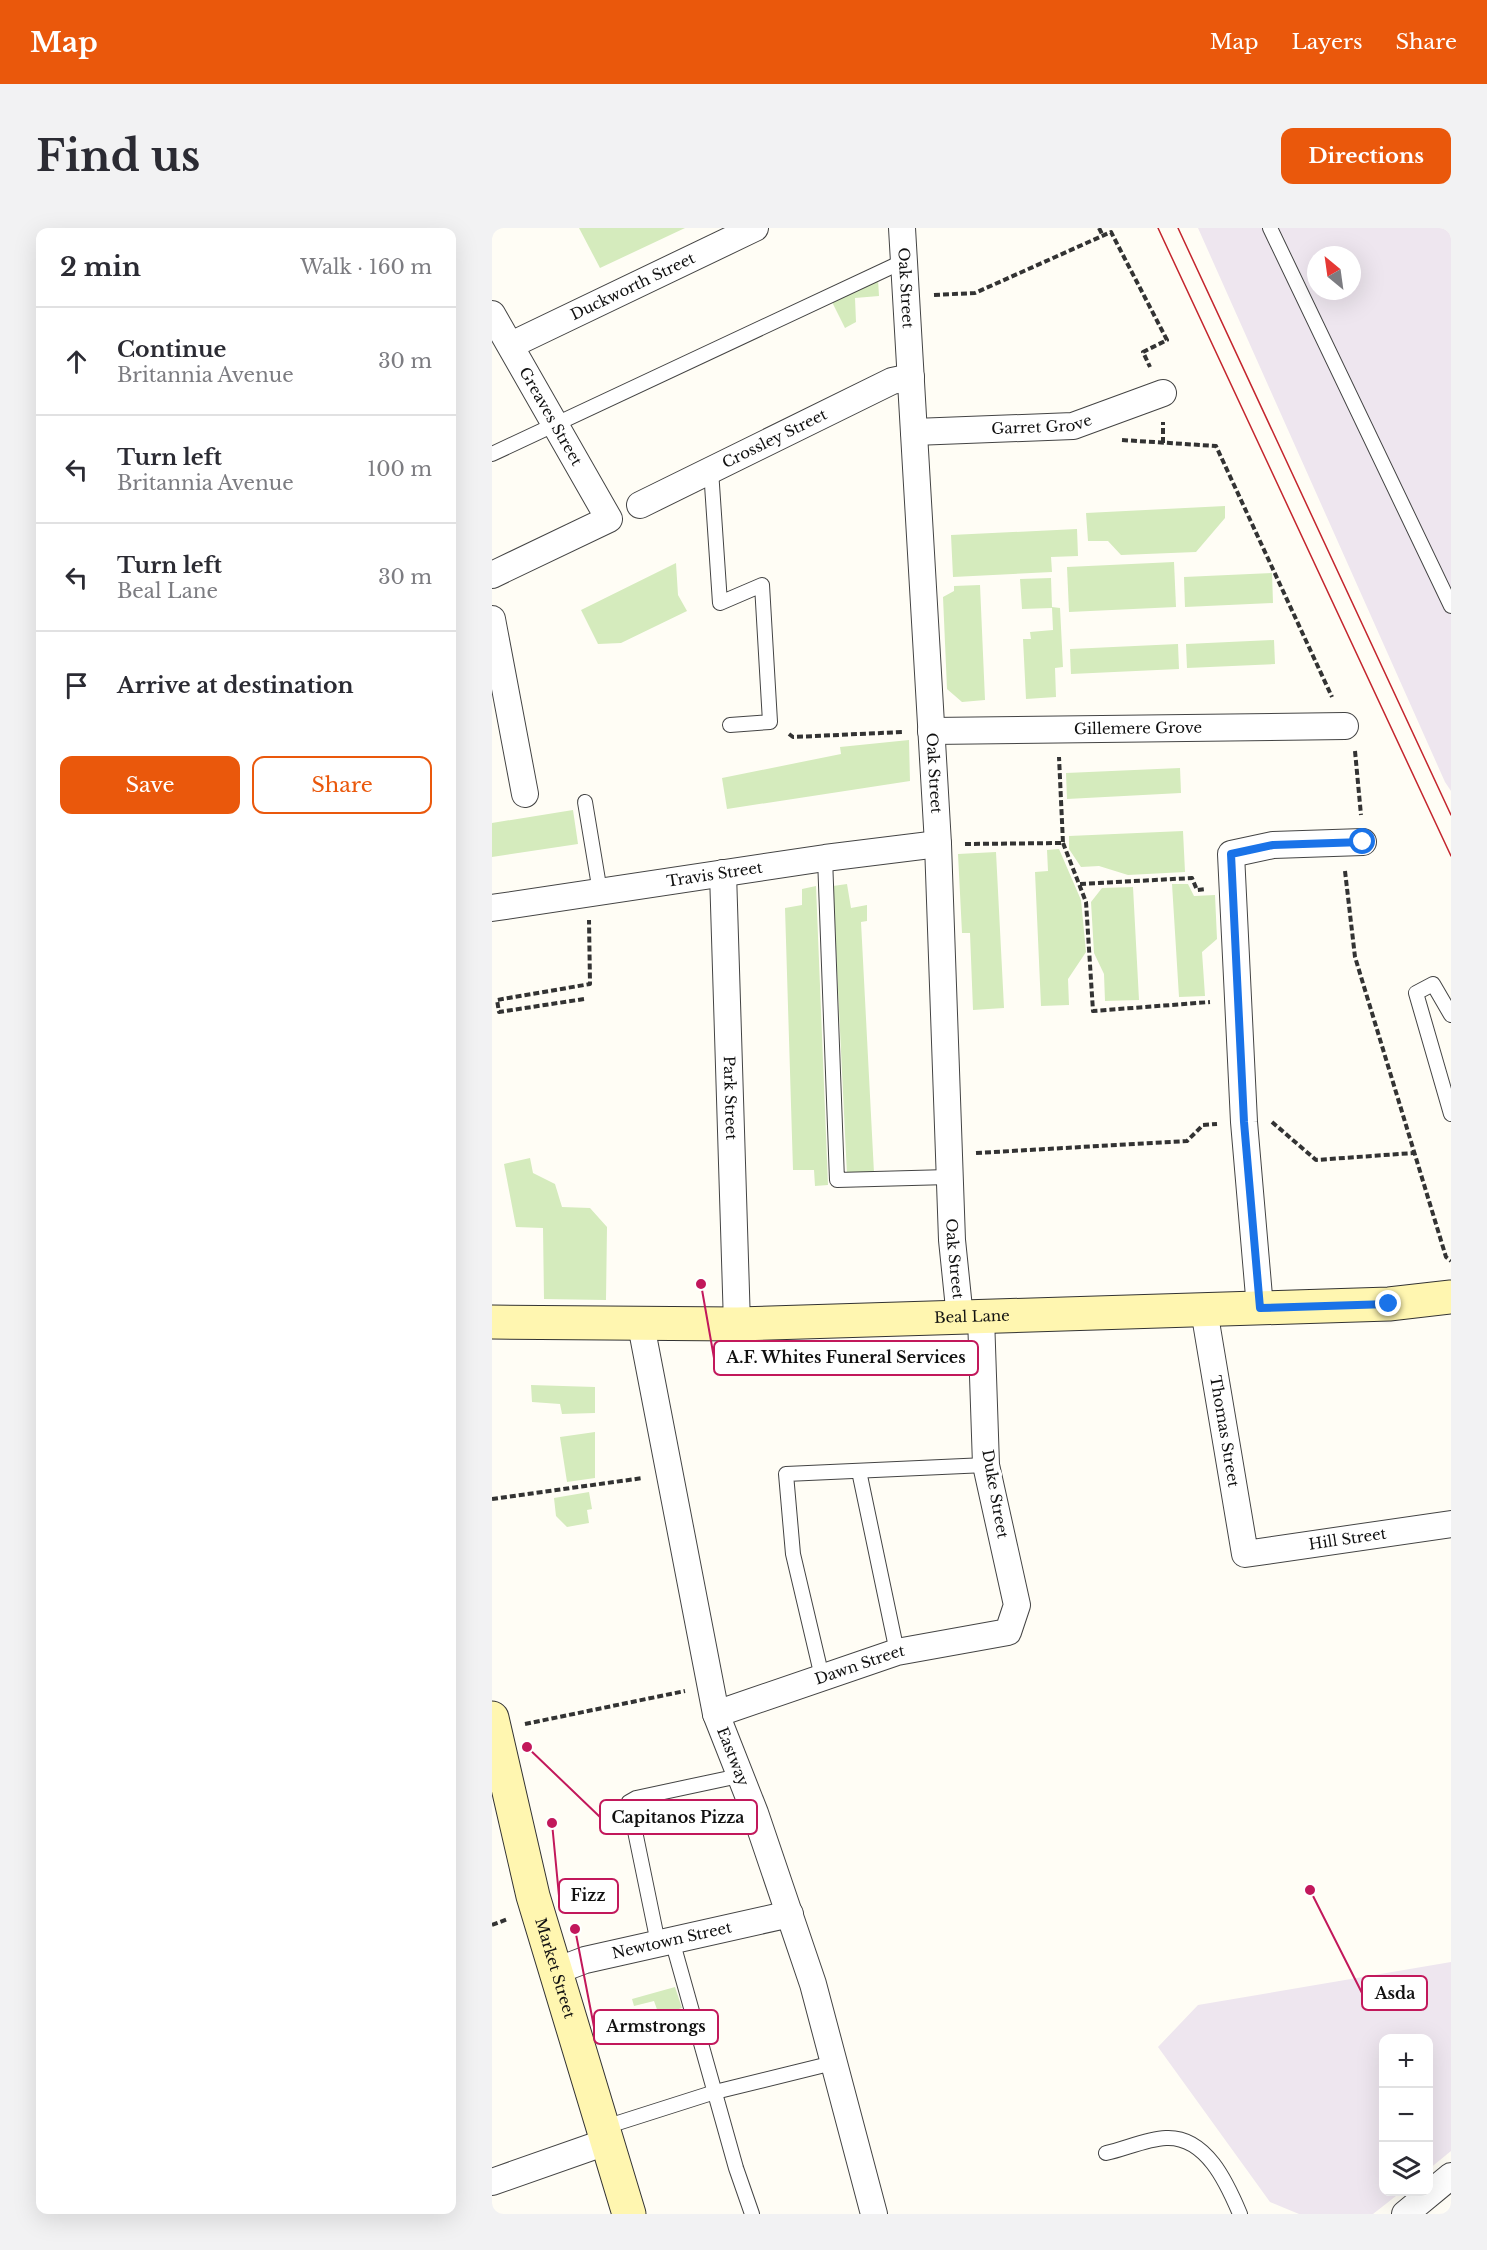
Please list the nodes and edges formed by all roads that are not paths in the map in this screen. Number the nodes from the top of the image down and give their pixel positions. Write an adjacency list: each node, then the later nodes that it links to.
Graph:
1 (754, 228): 6 (street, Duckworth Street)
2 (902, 228): 4 (street, Oak Street)
3 (1270, 228): 15 (lane)
4 (904, 261): 7 (street, Oak Street); 9 (lane)
5 (492, 314): 6 (street, Greaves Street)
6 (511, 345): 9 (street, Greaves Street)
7 (911, 377): 10 (street, Oak Street); 12 (street, Crossley Street)
8 (1163, 393): 10 (street, Garret Grove)
9 (555, 424): 11 (lane); 14 (street, Greaves Street)
10 (914, 432): 19 (street, Oak Street)
11 (492, 454)
12 (711, 470): 13 (street, Crossley Street); 17 (lane)
13 (640, 505)
14 (492, 575)
15 (1451, 606)
16 (492, 619): 20 (street)
17 (730, 725)
18 (1345, 726): 19 (street, Gillemere Grove)
19 (931, 731): 23 (street, Oak Street)
20 (525, 794)
21 (585, 802): 26 (lane)
22 (1363, 842): 32 (street)
23 (938, 844): 24 (street, Travis Street); 30 (street, Oak Street)
24 (825, 858): 25 (street, Travis Street); 30 (lane)
25 (723, 873): 26 (street, Travis Street); 36 (street, Park Street)
26 (600, 892): 27 (street, Travis Street)
27 (492, 908)
28 (1451, 1015): 29 (lane)
29 (1451, 1114)
30 (949, 1166): 34 (street, Oak Street)
31 (1451, 1297): 32 (street, Beal Lane)
32 (1260, 1308): 33 (street, Beal Lane)
33 (1204, 1310): 34 (street, Beal Lane); 41 (street, Thomas Street)
34 (971, 1318): 36 (street, Beal Lane); 38 (street, Duke Street)
35 (492, 1322): 37 (street, Beal Lane)
36 (737, 1324): 37 (street, Beal Lane)
37 (641, 1325): 45 (street, Eastway)
38 (986, 1465): 39 (lane); 42 (street, Duke Street)
39 (859, 1471): 43 (lane); 44 (lane)
40 (1451, 1524): 41 (street, Hill Street)
41 (1245, 1554)
42 (1008, 1632): 43 (street, Dawn Street)
43 (897, 1652): 44 (street, Dawn Street)
44 (822, 1677): 45 (street, Dawn Street)
45 (716, 1714): 47 (street, Eastway)
46 (493, 1724): 50 (street, Market Street)
47 (739, 1776): 48 (street, Eastway); 49 (lane)
48 (790, 1914): 49 (street, Newtown Street); 51 (street, Eastway)
49 (665, 1942): 50 (street, Newtown Street); 52 (lane)
50 (556, 1971): 53 (street, Market Street)
51 (833, 2063): 52 (lane); 59 (street, Eastway)
52 (715, 2092): 53 (lane); 58 (lane)
53 (604, 2135): 56 (street); 57 (street, Market Street)
54 (1106, 2153): 60 (lane)
55 (1451, 2177): 61 (street)
56 (492, 2182)
57 (629, 2214)
58 (752, 2214)
59 (874, 2214)
60 (1240, 2214)
61 (1406, 2214)

